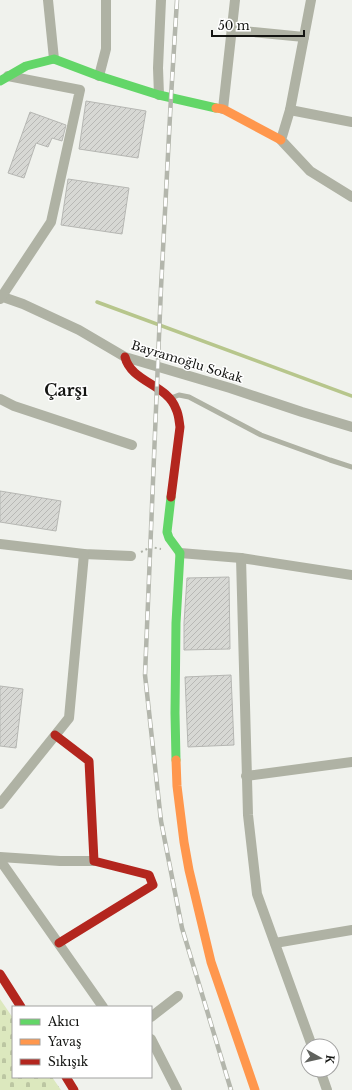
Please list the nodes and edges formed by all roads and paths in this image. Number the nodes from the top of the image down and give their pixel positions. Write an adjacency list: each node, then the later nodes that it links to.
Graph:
1 (48, 0): 8 (street)
2 (106, 0): 9 (street)
3 (161, 0): 11 (street)
4 (235, 0): 6 (street)
5 (311, 0): 7 (street)
6 (232, 30): 7 (street); 12 (street)
7 (304, 37): 13 (street)
8 (54, 59): 9 (street); 10 (street)
9 (99, 76): 11 (street)
10 (4, 79): 17 (street)
11 (159, 95): 12 (street)
12 (223, 109): 15 (street)
13 (290, 110): 14 (street); 15 (street)
14 (352, 122)
15 (281, 140): 16 (street)
16 (352, 197)
17 (1, 297): 18 (street, Bayramoğlu Sokak)
18 (125, 357): 19 (street); 21 (street, Bayramoğlu Sokak)
19 (170, 398): 23 (lane); 25 (street)
20 (0, 399): 22 (street)
21 (352, 428)
22 (132, 445)
23 (352, 467)
24 (0, 544): 26 (street)
25 (180, 553): 27 (path); 28 (street); 48 (street)
26 (84, 554): 27 (street); 30 (street)
27 (131, 556)
28 (241, 558): 29 (street); 32 (street)
29 (352, 575)
30 (55, 735): 33 (street); 35 (street)
31 (352, 762): 32 (street)
32 (246, 776): 38 (street)
33 (0, 804)
34 (0, 858): 35 (street); 37 (street)
35 (94, 860): 37 (street)
36 (352, 930): 38 (street)
37 (59, 943): 42 (street)
38 (275, 943): 44 (street)
39 (0, 974): 41 (street)
40 (178, 996): 43 (street)
41 (20, 1006)
42 (102, 1006)
43 (152, 1016)
44 (309, 1038)
45 (152, 1041): 47 (street)
46 (323, 1078): 49 (street)
47 (177, 1090)
48 (255, 1090)
49 (327, 1090)

